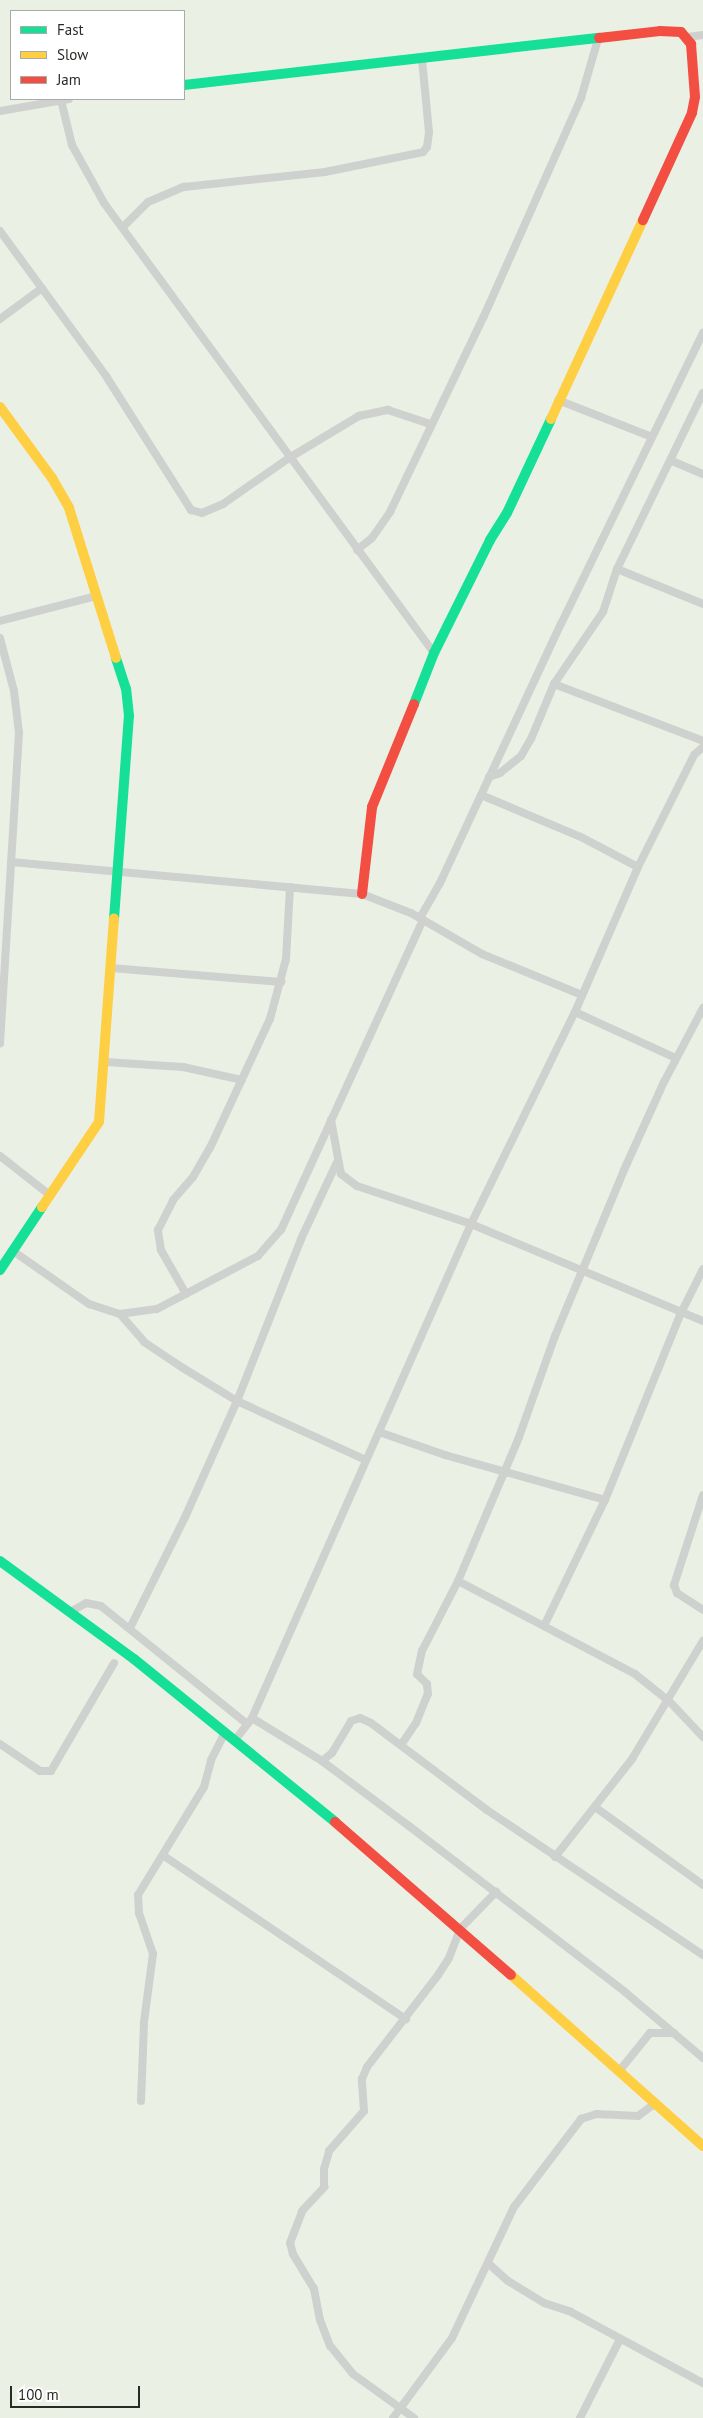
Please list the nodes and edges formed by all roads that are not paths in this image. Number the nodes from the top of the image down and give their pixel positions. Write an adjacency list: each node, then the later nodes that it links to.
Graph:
1 (703, 35): 2 (street)
2 (688, 37): 3 (street); 15 (street)
3 (598, 39): 4 (street); 17 (street)
4 (422, 59): 5 (street); 9 (street)
5 (185, 86)
6 (60, 100): 8 (street)
7 (65, 100): 9 (street)
8 (0, 111)
9 (123, 227): 19 (street)
10 (0, 231): 11 (street)
11 (42, 288): 12 (street); 19 (street)
12 (0, 318)
13 (703, 333): 18 (street)
14 (703, 393): 20 (street)
15 (558, 400): 18 (street); 28 (street)
16 (0, 407): 24 (street)
17 (430, 424): 19 (street); 22 (street)
18 (652, 437): 32 (street)
19 (288, 458): 22 (street)
20 (672, 461): 21 (street); 23 (street)
21 (703, 474)
22 (357, 550): 28 (street)
23 (618, 570): 25 (street); 29 (street)
24 (97, 596): 26 (street); 36 (street)
25 (703, 604)
26 (0, 621)
27 (0, 638): 34 (street)
28 (434, 653): 38 (street)
29 (554, 684): 30 (street); 32 (street)
30 (703, 741)
31 (703, 747): 35 (street)
32 (489, 777): 33 (street)
33 (480, 795): 35 (street); 39 (street)
34 (11, 862): 36 (street); 45 (street)
35 (638, 867): 42 (street)
36 (118, 874): 37 (street); 40 (street)
37 (290, 887): 38 (street); 41 (street)
38 (362, 894): 39 (street)
39 (422, 919): 42 (street); 51 (street)
40 (111, 968): 41 (street); 49 (street)
41 (281, 982): 50 (street)
42 (582, 996): 44 (street)
43 (703, 1008): 46 (street)
44 (575, 1012): 48 (street); 55 (street)
45 (1, 1020): 47 (street)
46 (699, 1026): 48 (street)
47 (0, 1043)
48 (676, 1058): 59 (street)
49 (106, 1062): 50 (street); 54 (street)
50 (242, 1080): 60 (street)
51 (331, 1120): 53 (street); 60 (street)
52 (0, 1156): 54 (street)
53 (338, 1160): 55 (street); 64 (street)
54 (50, 1195): 56 (street)
55 (471, 1224): 59 (street); 65 (street)
56 (12, 1251): 58 (street); 62 (street)
57 (703, 1269): 61 (street)
58 (0, 1270)
59 (580, 1272): 61 (street); 67 (street)
60 (186, 1294): 62 (street)
61 (682, 1313): 63 (street); 69 (street)
62 (120, 1314): 64 (street)
63 (703, 1321)
64 (237, 1401): 66 (street); 75 (street)
65 (379, 1432): 66 (street); 67 (street)
66 (366, 1460): 79 (street)
67 (503, 1470): 69 (street); 71 (street)
68 (703, 1495): 72 (street)
69 (605, 1500): 74 (street)
70 (0, 1560): 73 (street)
71 (458, 1581): 74 (street); 84 (street)
72 (703, 1610)
73 (70, 1612): 75 (street); 80 (street)
74 (544, 1626): 78 (street)
75 (130, 1628): 79 (street)
76 (703, 1641): 78 (street)
77 (114, 1663): 83 (street)
78 (669, 1701): 81 (street); 86 (street)
79 (249, 1721): 82 (street); 85 (street)
80 (225, 1732): 82 (street); 87 (street)
81 (703, 1736)
82 (235, 1740): 91 (street)
83 (0, 1744)
84 (402, 1745): 85 (street); 88 (street)
85 (322, 1762): 90 (street)
86 (595, 1807): 88 (street); 89 (street)
87 (164, 1856): 93 (street); 97 (street)
88 (555, 1857): 92 (street)
89 (703, 1885)
90 (496, 1892): 91 (street); 94 (street)
91 (460, 1929): 93 (street); 96 (street)
92 (703, 1955)
93 (406, 2019): 103 (street)
94 (674, 2033): 95 (street); 96 (street)
95 (703, 2058)
96 (620, 2070): 98 (street)
97 (141, 2101)
98 (656, 2103): 99 (street); 100 (street)
99 (703, 2146)
100 (489, 2264): 101 (street); 103 (street)
101 (620, 2339): 102 (street); 106 (street)
102 (703, 2383)
103 (400, 2409): 104 (street); 105 (street)
104 (393, 2418)
105 (414, 2418)
106 (580, 2418)

